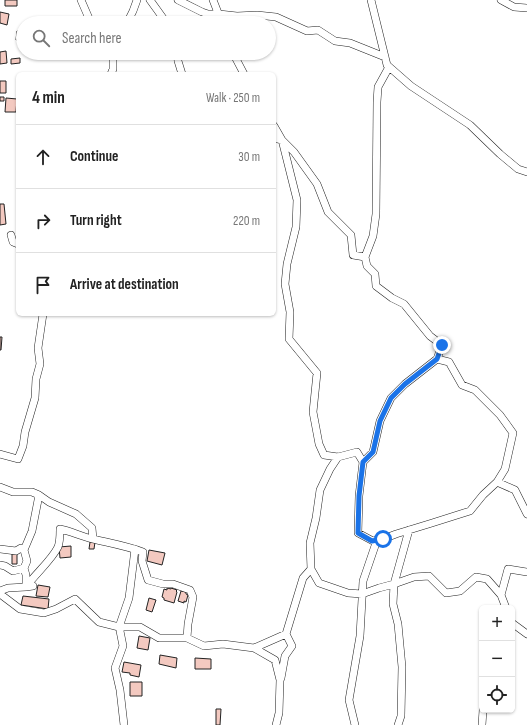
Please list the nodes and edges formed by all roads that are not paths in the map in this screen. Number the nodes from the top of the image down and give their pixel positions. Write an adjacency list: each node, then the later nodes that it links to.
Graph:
1 (81, 0): 10 (street)
2 (137, 0): 11 (street)
3 (178, 0): 9 (street)
4 (213, 0): 9 (street)
5 (371, 0): 17 (street)
6 (501, 0): 8 (street)
7 (153, 2): 12 (street)
8 (527, 8)
9 (219, 14): 13 (street)
10 (88, 16)
11 (130, 16)
12 (162, 16)
13 (236, 16)
14 (236, 16): 15 (street)
15 (266, 16)
16 (276, 17): 17 (street)
17 (385, 57): 21 (street)
18 (112, 60): 22 (street)
19 (178, 60): 23 (street)
20 (237, 60): 24 (street)
21 (389, 67): 28 (street); 31 (street)
22 (112, 72)
23 (181, 72)
24 (243, 72)
25 (276, 130): 27 (street)
26 (276, 138): 27 (street)
27 (282, 140): 31 (street); 35 (street)
28 (527, 172)
29 (11, 235): 30 (street)
30 (16, 243)
31 (364, 257): 33 (street)
32 (43, 316): 34 (street)
33 (437, 359): 36 (street); 37 (street)
34 (0, 454)
35 (338, 457): 36 (street); 49 (street)
36 (363, 462): 43 (street)
37 (497, 482): 40 (street); 41 (street)
38 (0, 487): 39 (street)
39 (39, 495): 42 (street); 46 (street)
40 (527, 514)
41 (408, 530): 43 (street); 51 (street)
42 (93, 539): 45 (street); 52 (street)
43 (377, 540): 54 (street)
44 (0, 549): 46 (street)
45 (135, 549): 58 (street); 61 (street)
46 (24, 550): 48 (street)
47 (0, 565): 48 (street)
48 (24, 568): 52 (street)
49 (311, 569): 54 (street); 59 (street)
50 (527, 572): 55 (street)
51 (394, 584): 54 (street); 55 (street); 68 (street)
52 (30, 586): 53 (street)
53 (0, 592): 58 (street)
54 (362, 594): 67 (street)
55 (501, 595): 56 (street)
56 (505, 605)
57 (515, 625): 60 (street)
58 (118, 627): 61 (street); 65 (street)
59 (286, 634): 62 (street); 63 (street)
60 (527, 634)
61 (187, 638): 62 (street)
62 (254, 648): 63 (street)
63 (280, 680): 66 (street)
64 (483, 713): 69 (street)
65 (124, 725)
66 (276, 725)
67 (355, 725)
68 (398, 725)
69 (482, 725)

